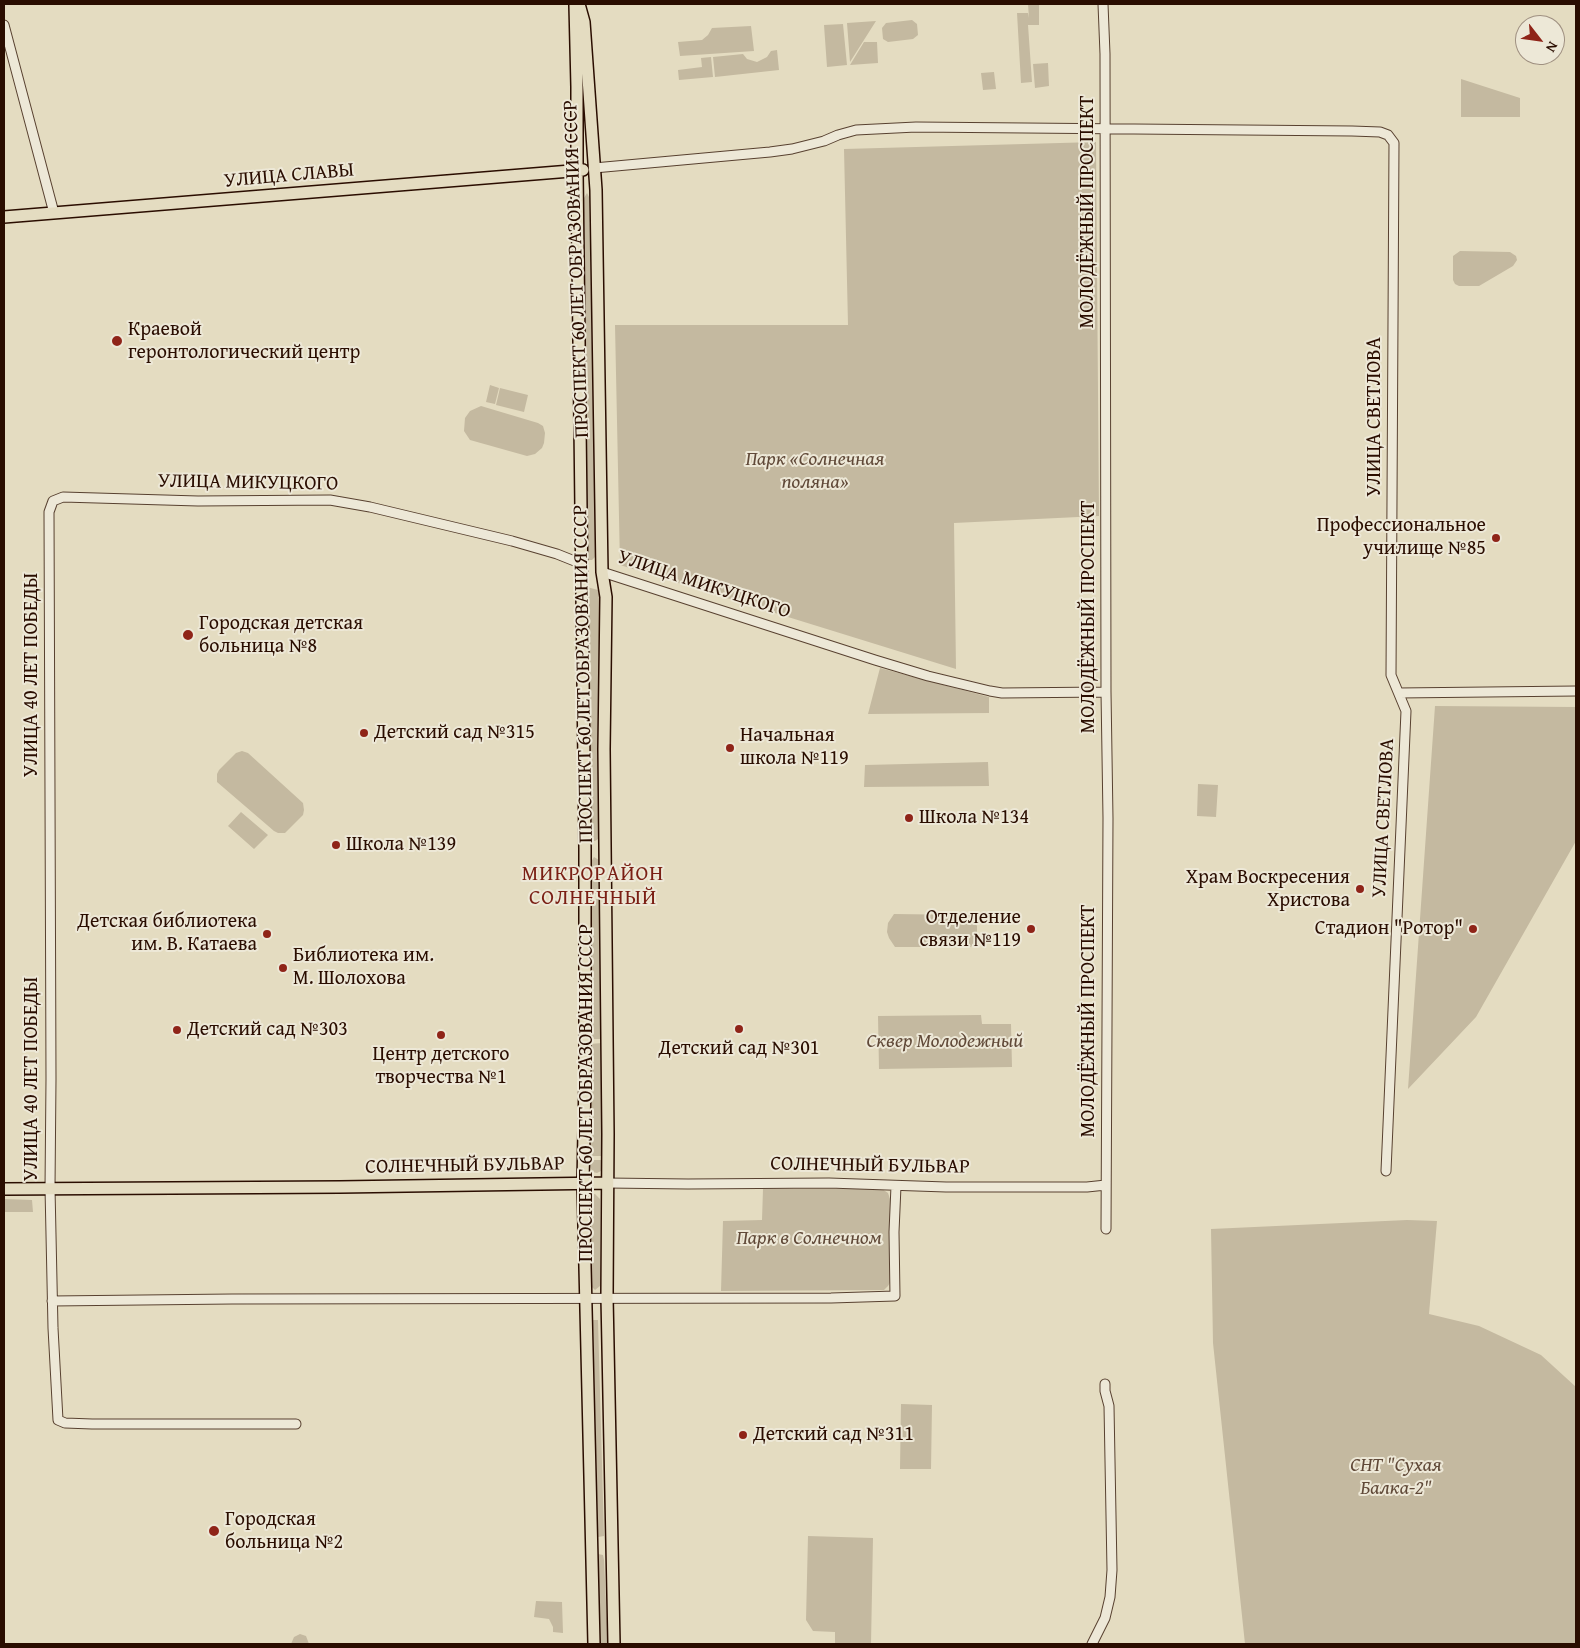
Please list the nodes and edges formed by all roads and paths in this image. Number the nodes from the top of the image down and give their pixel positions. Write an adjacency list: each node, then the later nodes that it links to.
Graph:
1 (575, 4): 7 (main road, ПРОСПЕКТ 60 ЛЕТ ОБРАЗОВАНИЯ СССР)
2 (579, 4): 6 (main road, ПРОСПЕКТ 60 ЛЕТ ОБРАЗОВАНИЯ СССР)
3 (1103, 4): 5 (street, МОЛОДЁЖНЫЙ ПРОСПЕКТ)
4 (4, 25): 8 (street)
5 (1105, 128): 6 (street); 14 (street, МОЛОДЁЖНЫЙ ПРОСПЕКТ); 15 (street, УЛИЦА СВЕТЛОВА)
6 (594, 168): 7 (main road, УЛИЦА СЛАВЫ); 12 (main road, ПРОСПЕКТ 60 ЛЕТ ОБРАЗОВАНИЯ СССР)
7 (577, 172): 8 (main road, УЛИЦА СЛАВЫ); 11 (main road, ПРОСПЕКТ 60 ЛЕТ ОБРАЗОВАНИЯ СССР)
8 (54, 213): 9 (main road, УЛИЦА СЛАВЫ)
9 (4, 217)
10 (52, 501): 11 (street, УЛИЦА МИКУЦКОГО); 24 (street, УЛИЦА 40 ЛЕТ ПОБЕДЫ)
11 (582, 564): 12 (main road, УЛИЦА МИКУЦКОГО); 16 (main road, ПРОСПЕКТ 60 ЛЕТ ОБРАЗОВАНИЯ СССР)
12 (602, 572): 14 (street, УЛИЦА МИКУЦКОГО); 17 (main road, ПРОСПЕКТ 60 ЛЕТ ОБРАЗОВАНИЯ СССР)
13 (1576, 691): 15 (street)
14 (1106, 692): 21 (street, МОЛОДЁЖНЫЙ ПРОСПЕКТ)
15 (1399, 693): 18 (street, УЛИЦА СВЕТЛОВА)
16 (585, 848): 17 (main road); 19 (main road, ПРОСПЕКТ 60 ЛЕТ ОБРАЗОВАНИЯ СССР)
17 (604, 848): 20 (main road, ПРОСПЕКТ 60 ЛЕТ ОБРАЗОВАНИЯ СССР)
18 (1386, 1171)
19 (584, 1183): 20 (main road, СОЛНЕЧНЫЙ БУЛЬВАР); 24 (main road, СОЛНЕЧНЫЙ БУЛЬВАР); 27 (main road, ПРОСПЕКТ 60 ЛЕТ ОБРАЗОВАНИЯ СССР)
20 (607, 1183): 22 (street, СОЛНЕЧНЫЙ БУЛЬВАР); 26 (main road, ПРОСПЕКТ 60 ЛЕТ ОБРАЗОВАНИЯ СССР)
21 (1106, 1185): 22 (street, СОЛНЕЧНЫЙ БУЛЬВАР); 25 (street, МОЛОДЁЖНЫЙ ПРОСПЕКТ)
22 (896, 1186): 26 (street)
23 (4, 1188): 24 (main road, СОЛНЕЧНЫЙ БУЛЬВАР)
24 (50, 1188): 28 (street, УЛИЦА 40 ЛЕТ ПОБЕДЫ)
25 (1106, 1229)
26 (607, 1297): 27 (street); 32 (main road, ПРОСПЕКТ 60 ЛЕТ ОБРАЗОВАНИЯ СССР)
27 (586, 1298): 28 (street); 31 (main road, ПРОСПЕКТ 60 ЛЕТ ОБРАЗОВАНИЯ СССР)
28 (52, 1301): 30 (street, УЛИЦА 40 ЛЕТ ПОБЕДЫ)
29 (1105, 1384): 35 (street)
30 (296, 1424)
31 (591, 1545): 32 (main road); 33 (main road, ПРОСПЕКТ 60 ЛЕТ ОБРАЗОВАНИЯ СССР)
32 (611, 1548): 34 (main road, ПРОСПЕКТ 60 ЛЕТ ОБРАЗОВАНИЯ СССР)
33 (594, 1644)
34 (614, 1644)
35 (1092, 1644)

